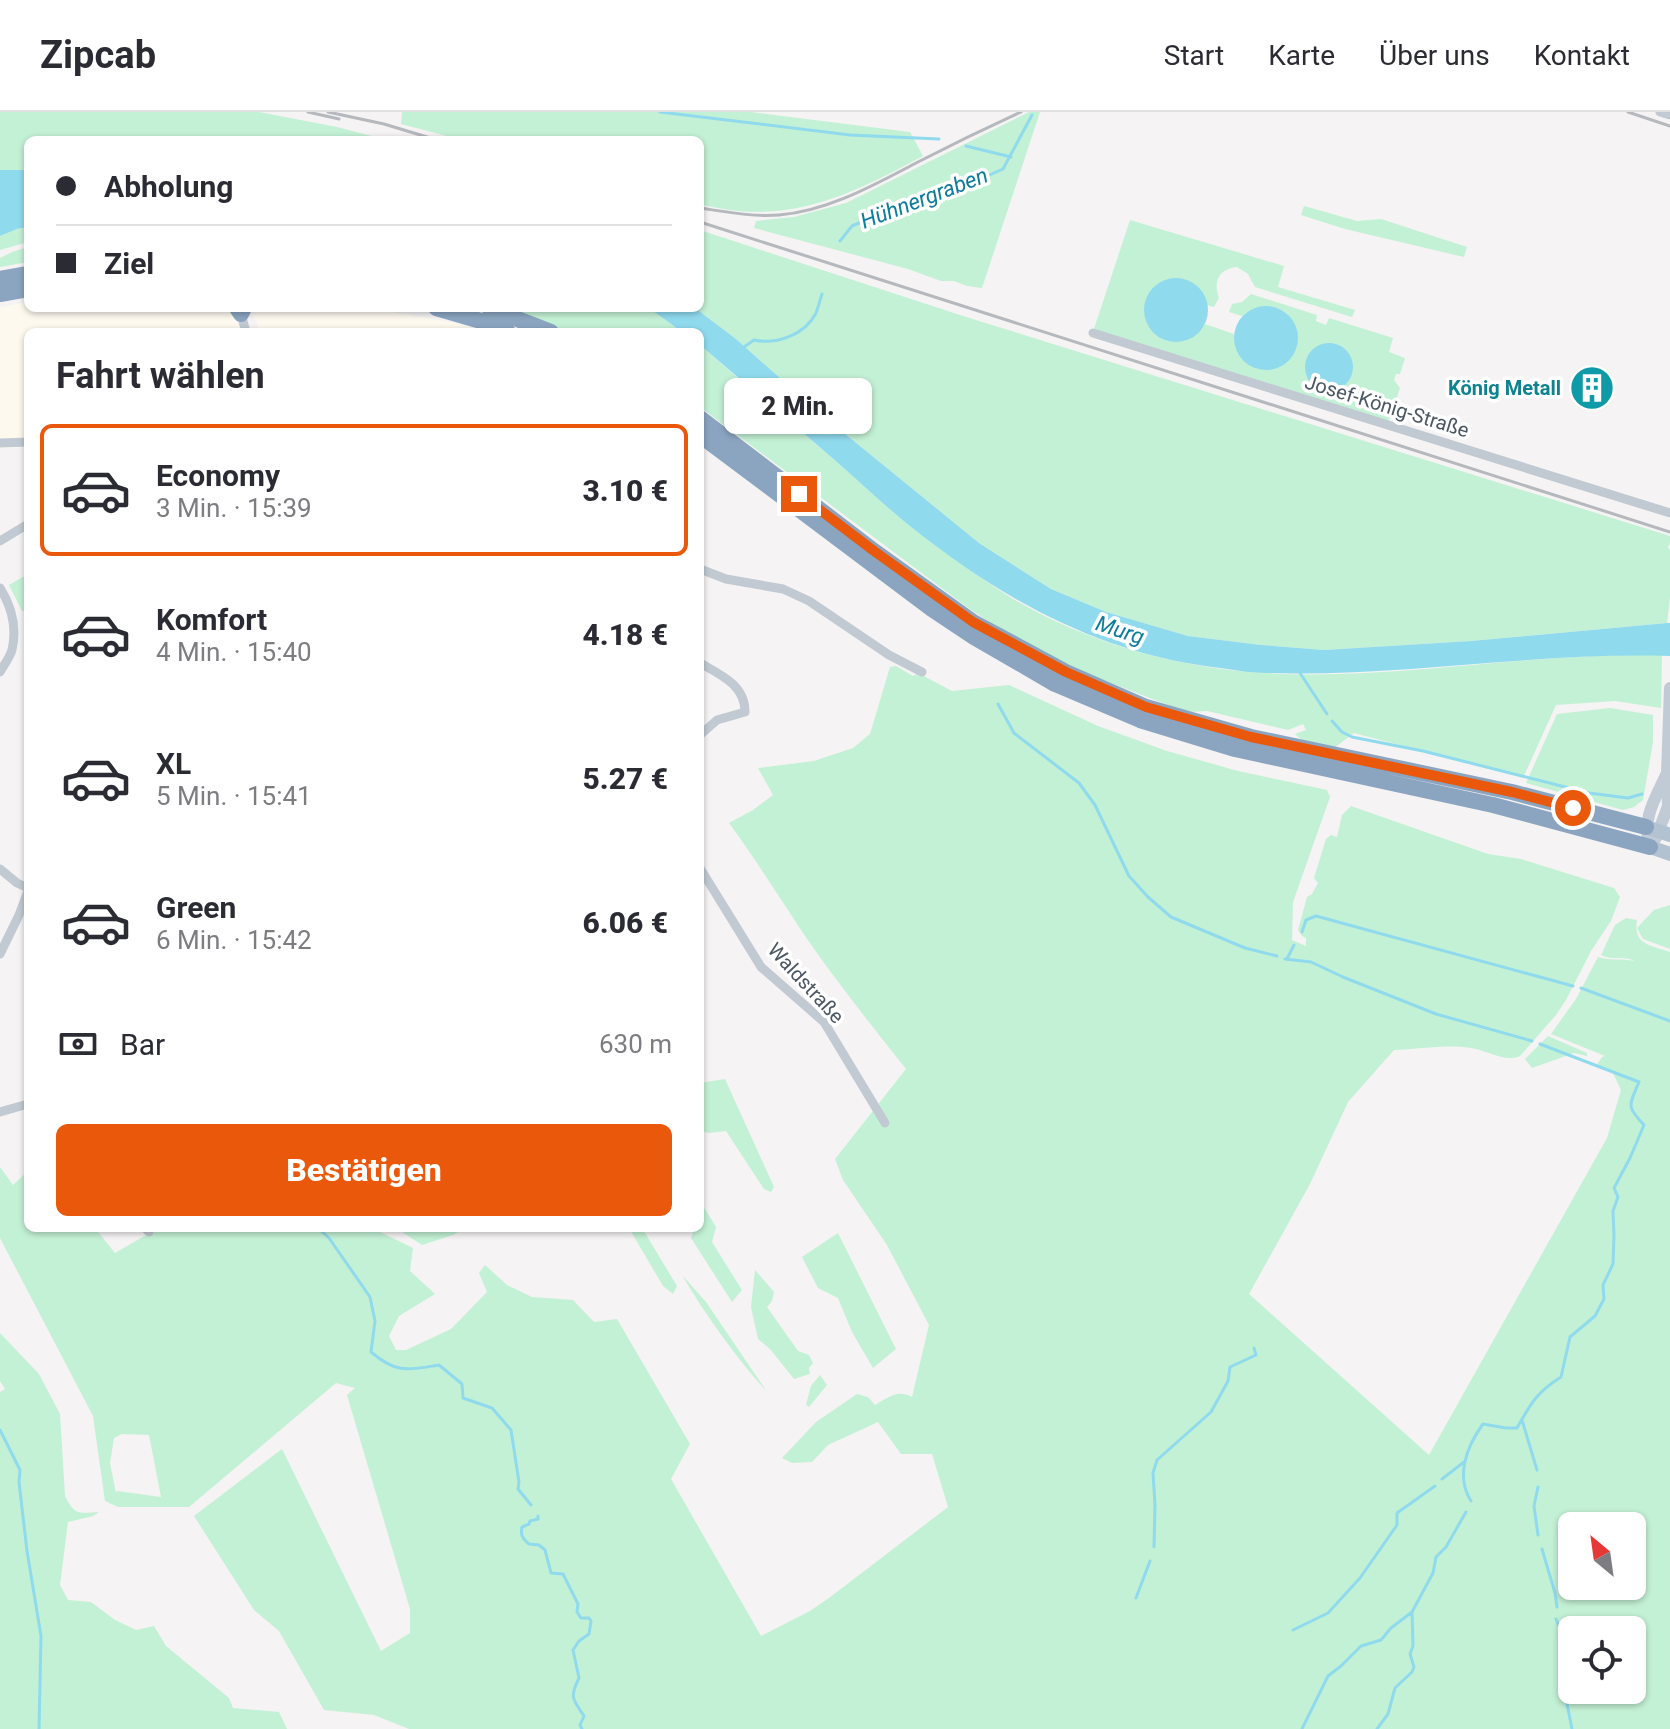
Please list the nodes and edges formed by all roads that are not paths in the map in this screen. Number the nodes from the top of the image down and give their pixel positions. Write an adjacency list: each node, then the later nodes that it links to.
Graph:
1 (1660, 112): 2 (street)
2 (1670, 115)
3 (24, 275): 4 (highway)
4 (0, 279)
5 (24, 290): 6 (highway)
6 (0, 294)
7 (450, 312): 9 (highway)
8 (499, 312): 10 (highway)
9 (498, 328)
10 (541, 328)
11 (1093, 333): 16 (street, Josef-König-Straße)
12 (704, 421): 29 (highway)
13 (704, 438): 30 (highway)
14 (24, 442): 15 (street)
15 (0, 443)
16 (1670, 513)
17 (24, 526): 18 (street)
18 (0, 541)
19 (704, 571): 23 (street)
20 (2, 594): 22 (street)
21 (704, 665): 26 (street)
22 (0, 672)
23 (922, 672)
24 (1670, 688): 25 (street)
25 (1669, 728): 27 (street)
26 (704, 731)
27 (1667, 773): 28 (street); 29 (street)
28 (1669, 807): 29 (street)
29 (1658, 831): 30 (street)
30 (1650, 847): 31 (main road)
31 (1670, 854)
32 (0, 869): 34 (street)
33 (704, 874): 39 (street, Waldstraße)
34 (24, 887)
35 (24, 901): 36 (street)
36 (0, 954)
37 (24, 1105): 38 (street)
38 (0, 1112)
39 (885, 1123)

